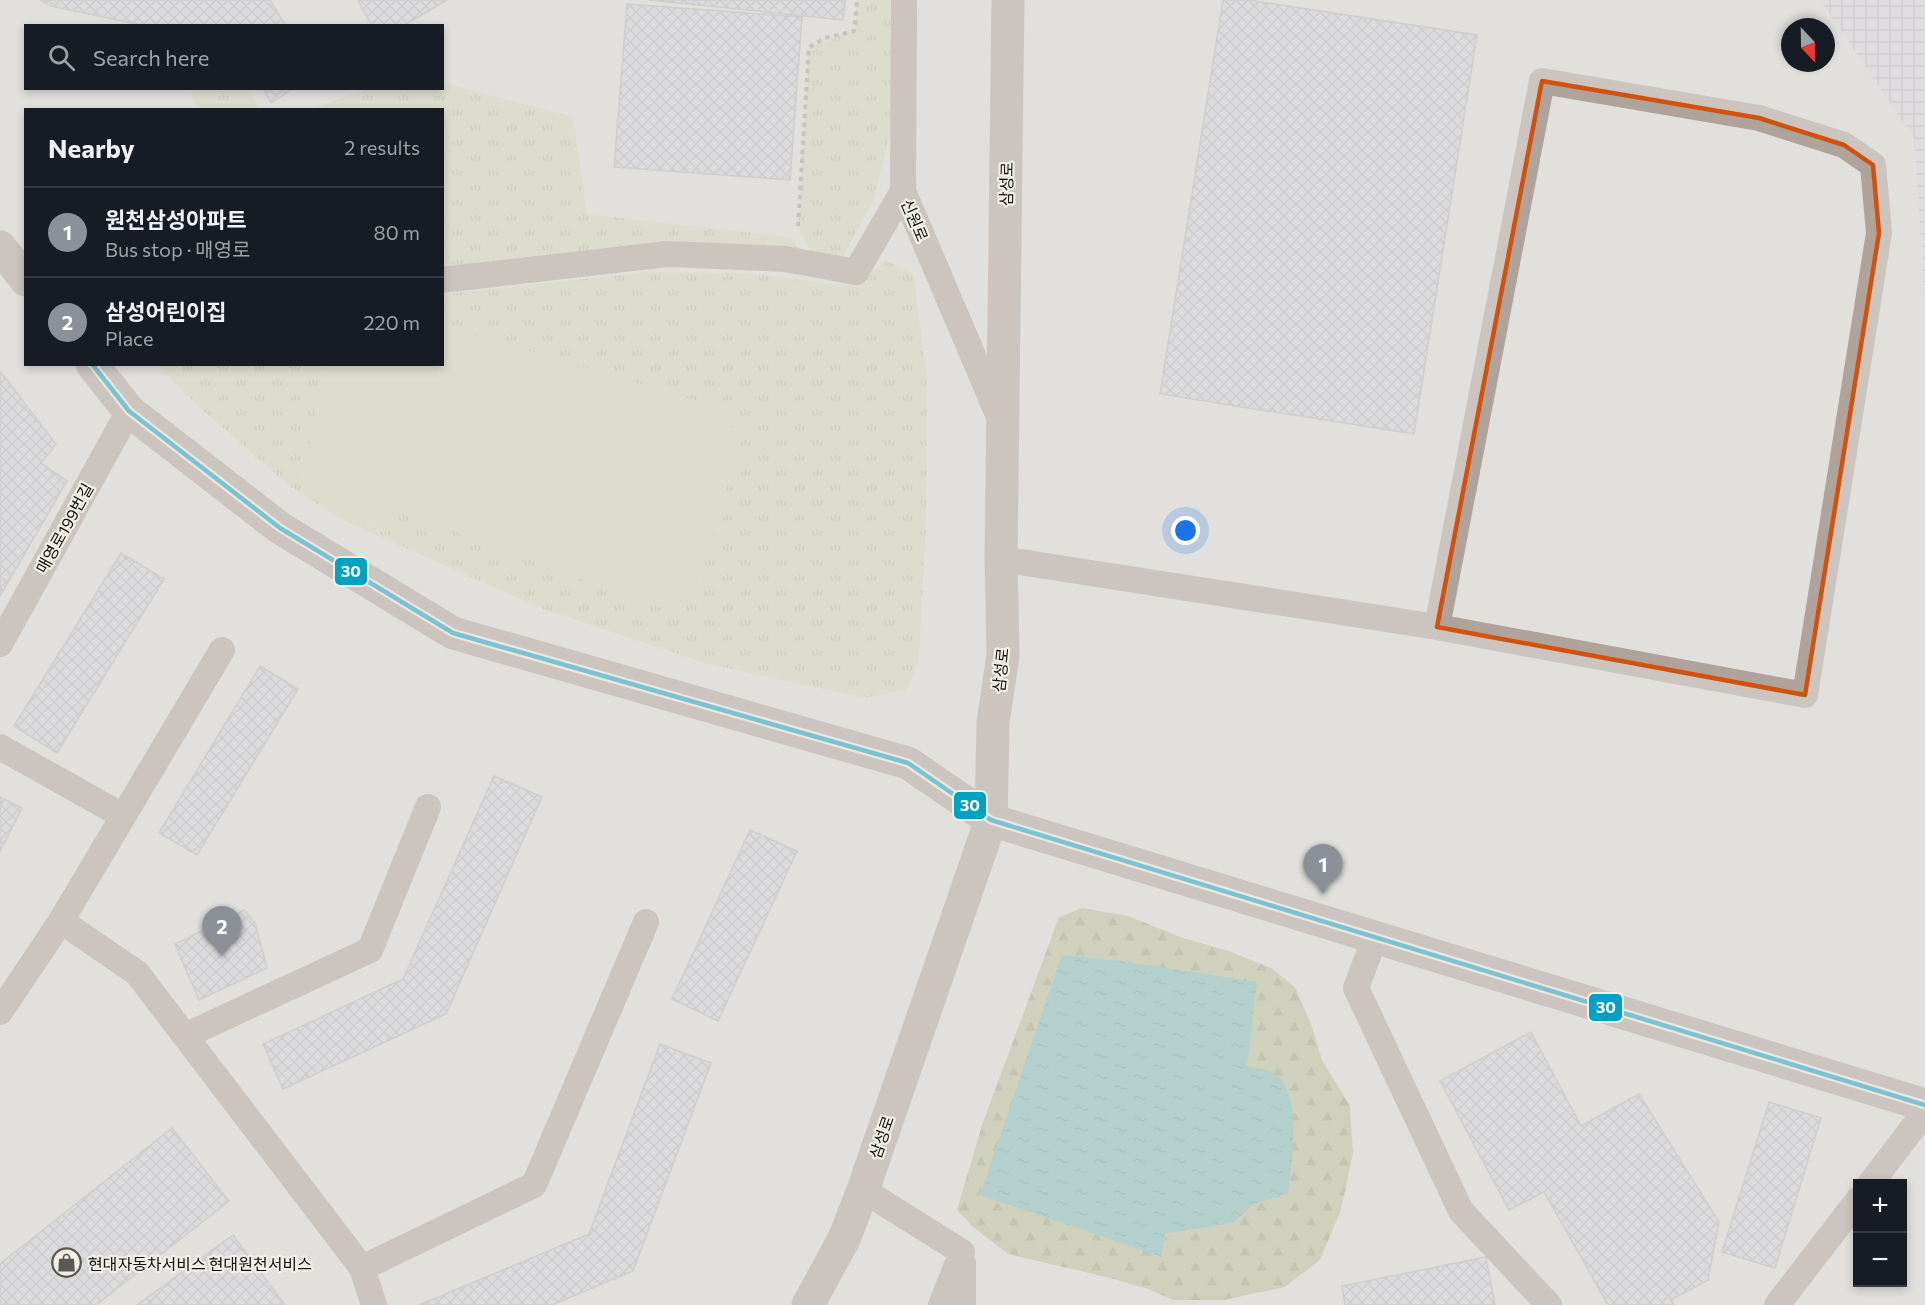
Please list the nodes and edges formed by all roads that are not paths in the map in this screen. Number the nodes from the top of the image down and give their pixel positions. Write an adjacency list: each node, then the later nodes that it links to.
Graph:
1 (904, 0): 3 (street, 신원로)
2 (1008, 0): 9 (street, 삼성로)
3 (903, 191): 6 (street); 9 (street, 신원로)
4 (0, 248): 5 (street)
5 (24, 278)
6 (444, 280)
7 (94, 366): 8 (street)
8 (129, 411): 12 (street, 매영로199번길); 17 (street)
9 (1002, 425): 10 (street, 삼성로)
10 (1001, 559): 11 (street); 17 (street, 삼성로)
11 (1437, 627): 11 (street)
12 (0, 644)
13 (222, 650): 16 (street)
14 (0, 747): 16 (street)
15 (428, 807): 22 (street)
16 (123, 816): 18 (street)
17 (991, 820): 20 (street); 26 (street, 삼성로)
18 (61, 921): 21 (street); 22 (street)
19 (646, 922): 29 (street)
20 (1376, 935): 23 (street); 34 (street)
21 (0, 1012)
22 (187, 1035): 29 (street)
23 (1925, 1105)
24 (1925, 1112): 25 (street)
25 (1874, 1179)
26 (862, 1190): 28 (street); 31 (street, 삼성로)
27 (1853, 1205): 35 (street)
28 (962, 1252): 32 (street); 33 (street)
29 (362, 1268): 30 (street)
30 (374, 1305)
31 (808, 1305)
32 (941, 1305)
33 (963, 1305)
34 (1549, 1305)
35 (1777, 1305)

